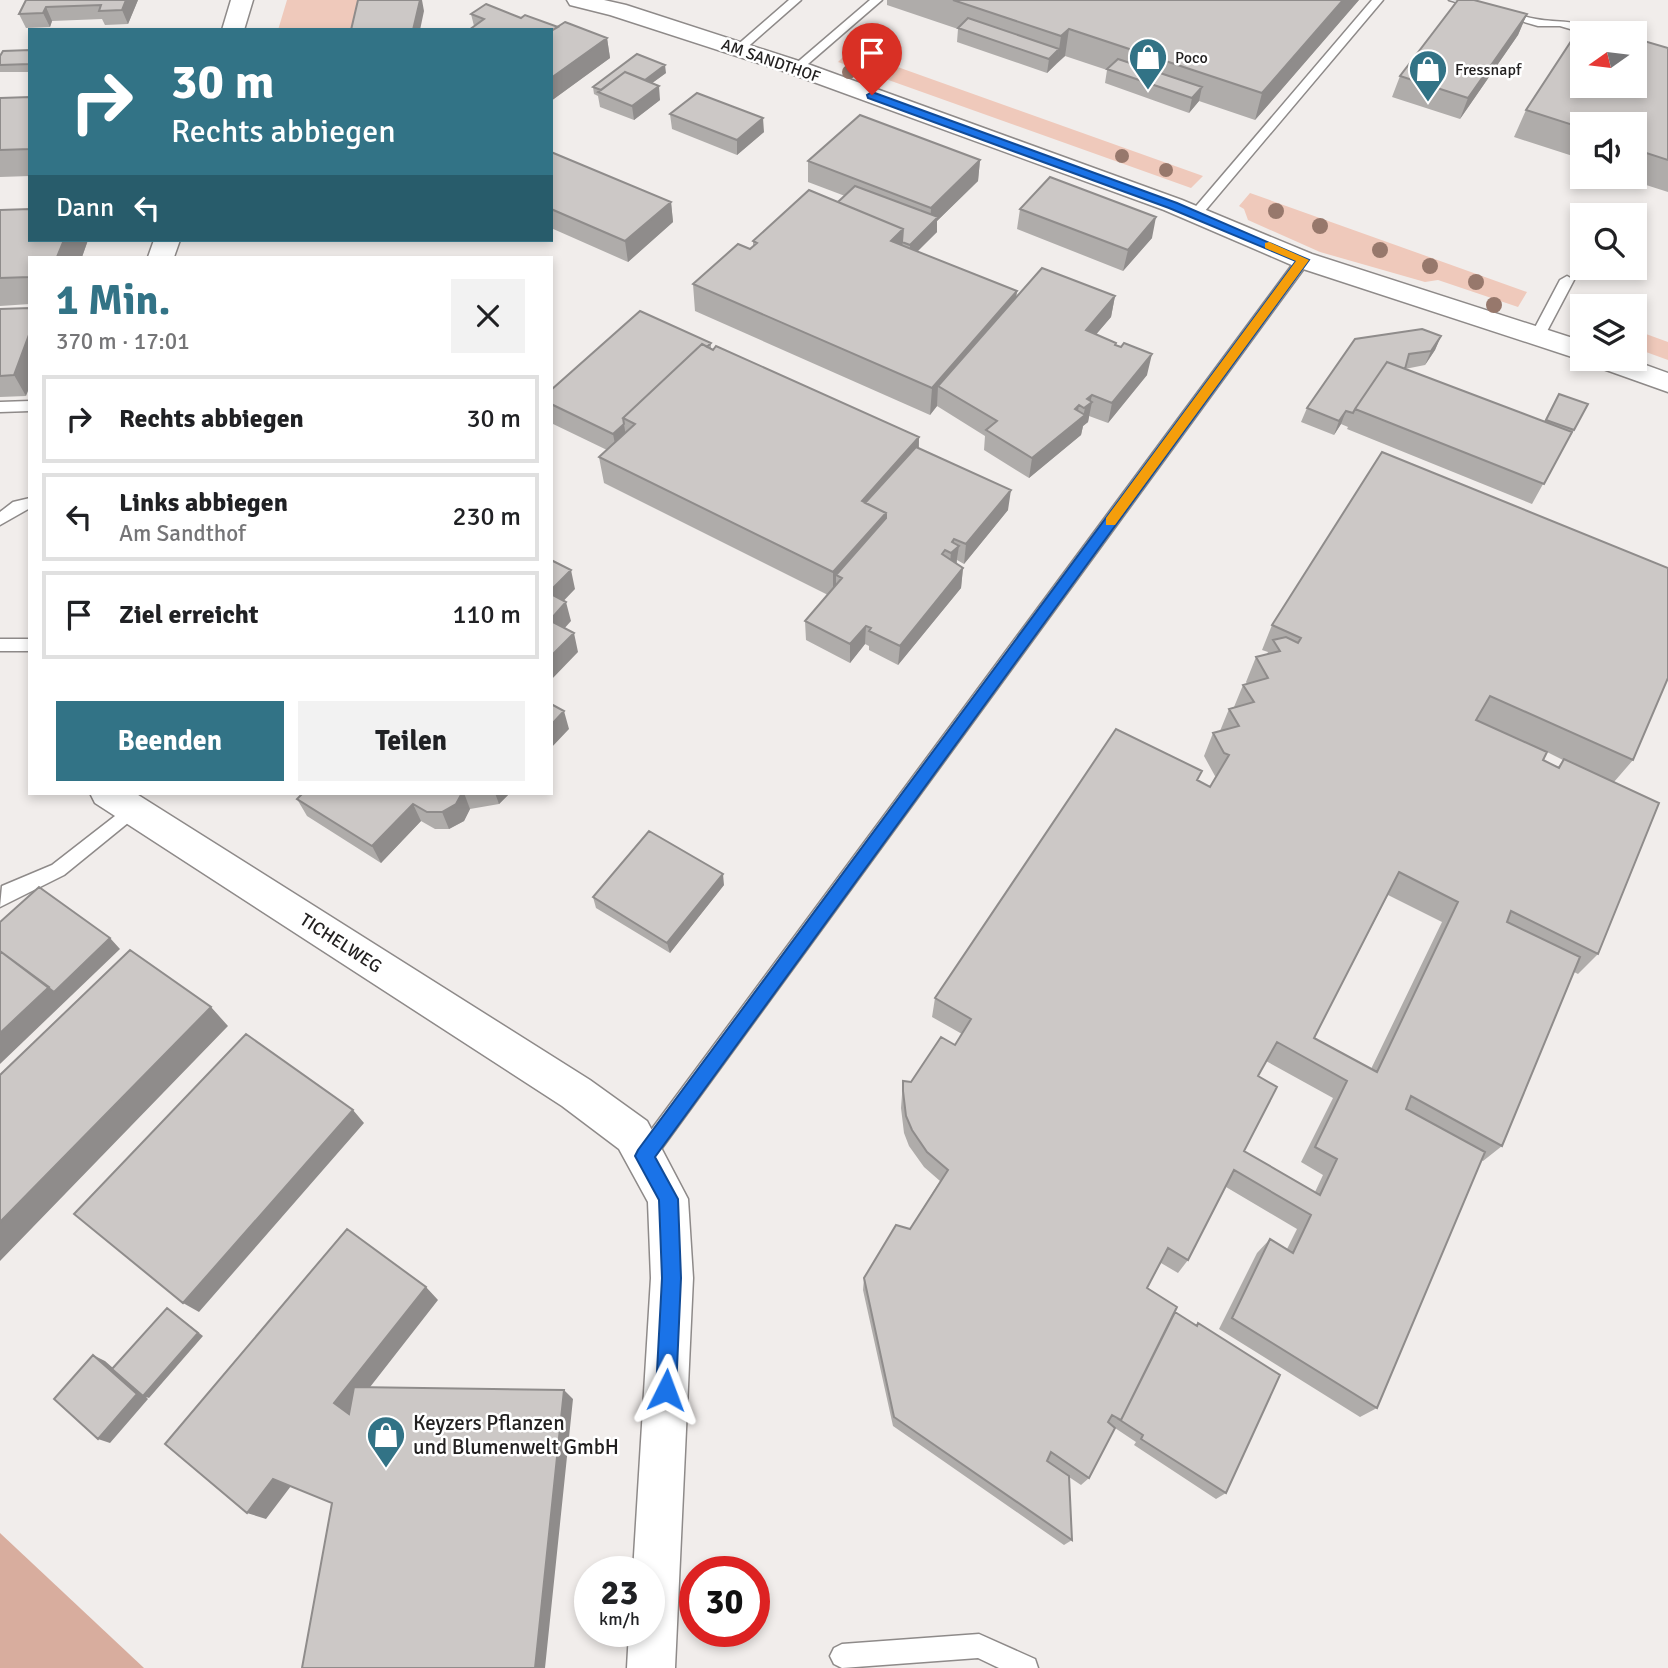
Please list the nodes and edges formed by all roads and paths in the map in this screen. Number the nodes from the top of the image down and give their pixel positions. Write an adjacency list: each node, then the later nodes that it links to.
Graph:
1 (242, 0): 8 (street)
2 (578, 0): 9 (street, AM SANDTHOF)
3 (796, 0): 9 (lane)
4 (877, 0): 10 (lane)
5 (1378, 0): 11 (lane)
6 (1454, 0): 7 (lane)
7 (1570, 26)
8 (234, 28)
9 (739, 49): 10 (street, AM SANDTHOF)
10 (797, 68): 11 (street, AM SANDTHOF)
11 (1195, 215): 12 (street, AM SANDTHOF)
12 (1303, 260): 14 (street, AM SANDTHOF); 26 (lane)
13 (1567, 280): 14 (lane)
14 (1538, 335): 15 (street, AM SANDTHOF)
15 (1570, 347)
16 (1635, 371): 17 (street)
17 (1668, 383)
18 (28, 405): 19 (lane)
19 (0, 407)
20 (28, 504): 21 (lane)
21 (0, 520)
22 (0, 645): 23 (lane)
23 (28, 645)
24 (120, 801): 25 (lane); 26 (street, TICHELWEG)
25 (0, 900)
26 (644, 1156): 28 (street, TICHELWEG)
27 (842, 1656): 29 (lane)
28 (651, 1668)
29 (1026, 1668)

